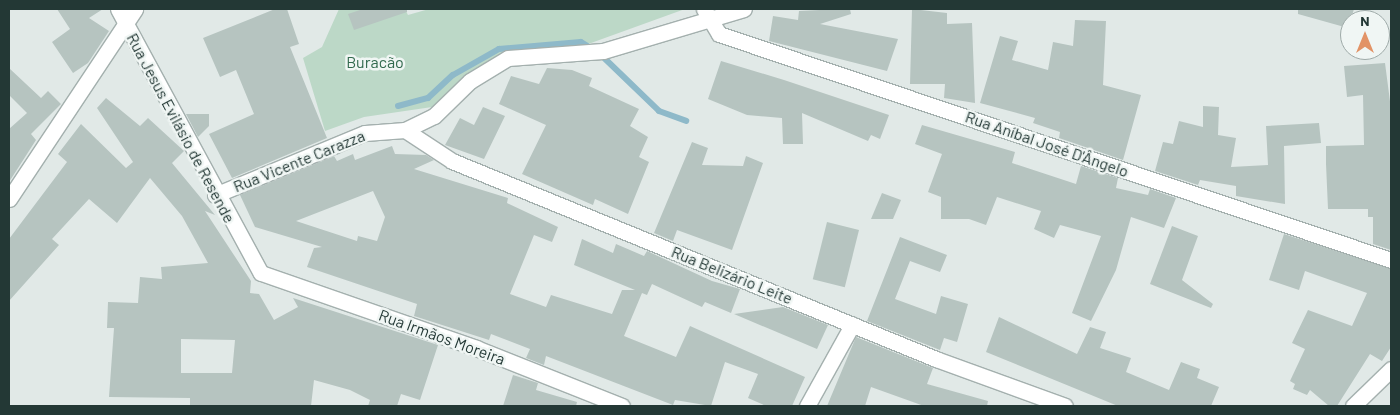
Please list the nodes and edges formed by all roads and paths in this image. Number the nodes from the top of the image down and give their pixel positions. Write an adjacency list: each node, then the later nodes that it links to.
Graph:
1 (118, 9): 5 (street, Rua Jesus Evilásio de Resende)
2 (135, 9): 5 (street)
3 (744, 9): 4 (street, Rua Vicente Carazza)
4 (706, 14): 6 (street, Rua Vicente Carazza); 9 (street, Rua Aníbal José D'Ângelo)
5 (125, 22): 7 (street, Rua Jesus Evilásio de Resende); 8 (street)
6 (406, 130): 7 (street, Rua Vicente Carazza); 11 (street, Rua Belizário Leite)
7 (215, 195): 10 (street, Rua Jesus Evilásio de Resende)
8 (9, 199)
9 (1391, 260)
10 (261, 273): 13 (street, Rua Irmãos Moreira)
11 (852, 324): 14 (street); 15 (street, Rua Belizário Leite)
12 (1391, 369): 16 (street)
13 (622, 406)
14 (807, 406)
15 (1065, 406)
16 (1353, 406)

